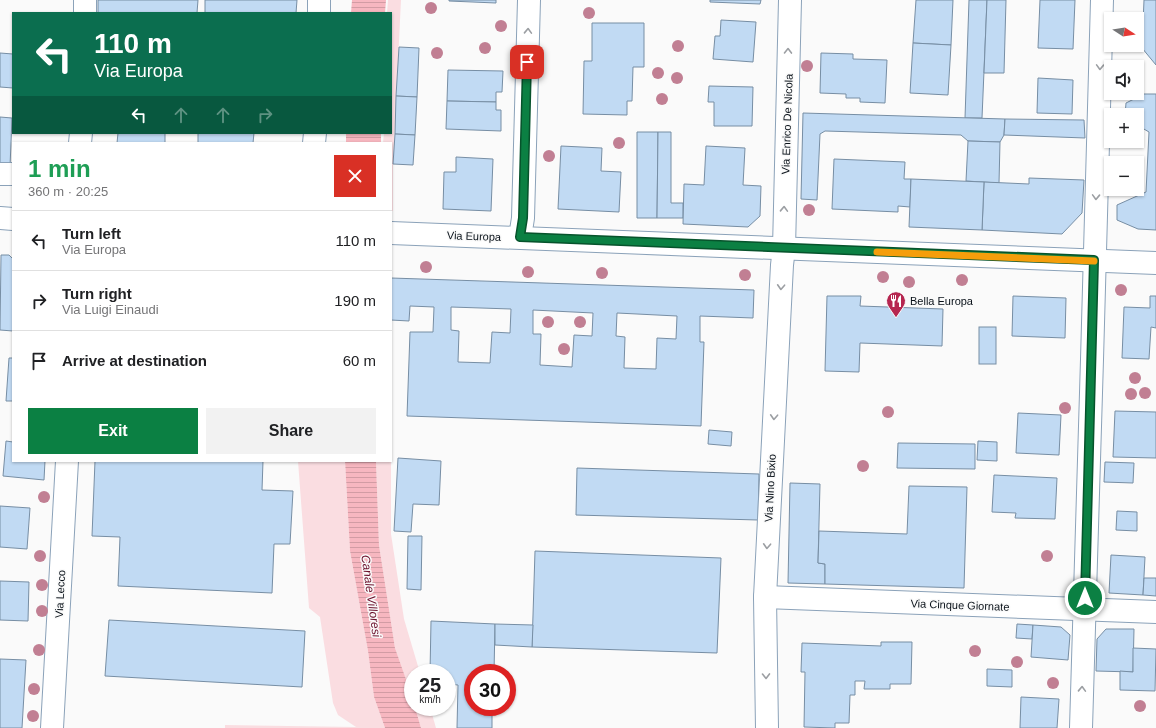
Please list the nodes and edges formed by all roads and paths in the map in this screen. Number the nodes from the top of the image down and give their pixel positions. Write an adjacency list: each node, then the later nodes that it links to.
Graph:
1 (85, 0): 6 (street)
2 (319, 0): 7 (street)
3 (529, 0): 13 (street, one-way to 3)
4 (790, 0): 14 (street, Via Enrico De Nicola, one-way to 4)
5 (1102, 0): 15 (street, one-way to 15)
6 (85, 12)
7 (319, 12)
8 (0, 174): 9 (street)
9 (12, 174)
10 (0, 218): 11 (street)
11 (12, 219)
12 (392, 233): 13 (street, Via Europa)
13 (520, 237): 14 (street, Via Europa)
14 (784, 248): 15 (street, Via Europa); 18 (street, Via Nino Bixio, one-way to 18)
15 (1094, 260): 16 (street, Via Europa); 19 (street)
16 (1156, 263)
17 (67, 462): 21 (street, Via Lecco)
18 (765, 597): 19 (street, Via Cinque Giornate); 22 (street, Via Nino Bixio, one-way to 22)
19 (1085, 609): 20 (street, Via Cinque Giornate); 23 (street, one-way to 19)
20 (1156, 612)
21 (52, 728)
22 (767, 728)
23 (1081, 728)

